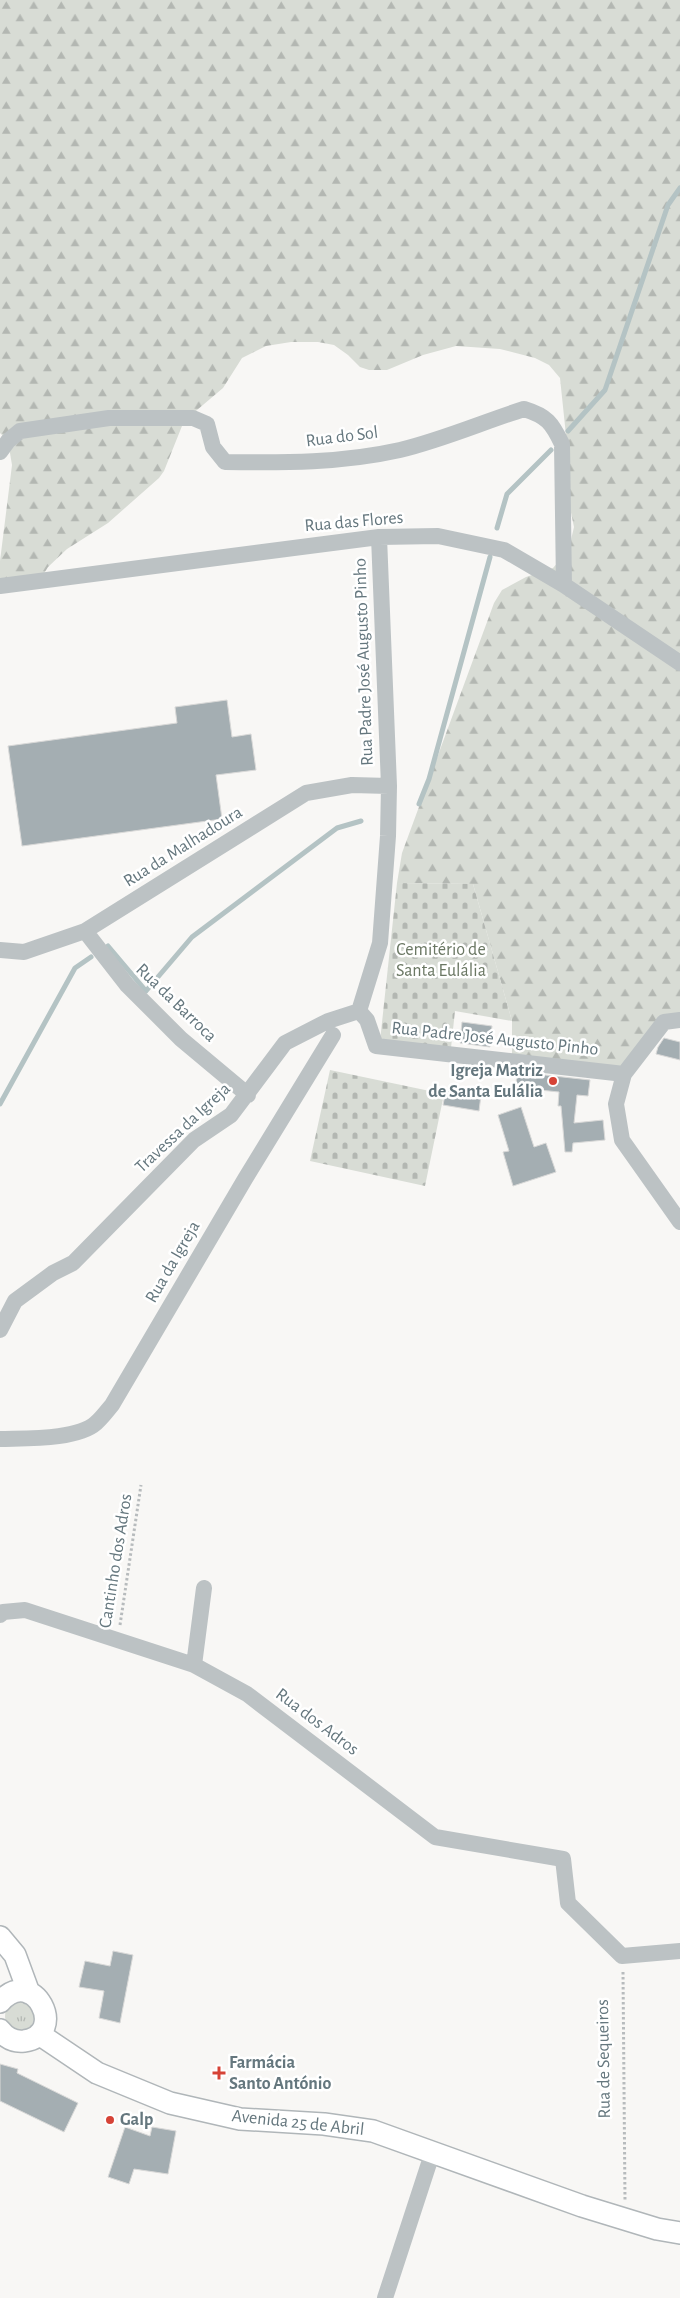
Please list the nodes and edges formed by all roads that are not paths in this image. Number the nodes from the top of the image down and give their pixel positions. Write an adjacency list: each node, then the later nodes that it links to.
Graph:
1 (0, 452): 3 (street, Rua do Sol)
2 (379, 537): 3 (street, Rua das Flores); 4 (street, Rua das Flores); 6 (street, Rua Padre José Augusto Pinho)
3 (564, 585): 5 (street, Rua das Flores)
4 (0, 586)
5 (680, 663)
6 (389, 786): 7 (street, Rua da Malhadoura); 9 (street, Rua Padre José Augusto Pinho)
7 (85, 931): 8 (street, Rua da Malhadoura); 13 (street, Rua da Barroca)
8 (0, 950)
9 (359, 1011): 12 (street, Rua Padre José Augusto Pinho); 13 (street, Travessa da Igreja)
10 (680, 1020): 12 (street)
11 (333, 1035): 16 (street, Rua da Igreja)
12 (624, 1074): 14 (street)
13 (248, 1095): 15 (street, Travessa da Igreja)
14 (680, 1222)
15 (0, 1330)
16 (0, 1438)
17 (204, 1588): 19 (street)
18 (1, 1610): 19 (street, Rua dos Adros)
19 (194, 1666): 21 (street, Rua dos Adros)
20 (0, 1938): 22 (main road)
21 (680, 1951)
22 (15, 1955): 23 (main road); 24 (main road)
23 (29, 1993): 24 (main road); 25 (main road)
24 (2, 2000)
25 (39, 2034): 26 (main road); 27 (main road, Avenida 25 de Abril)
26 (4, 2040)
27 (433, 2151): 28 (main road, Avenida 25 de Abril); 29 (street)
28 (679, 2234)
29 (386, 2298)

